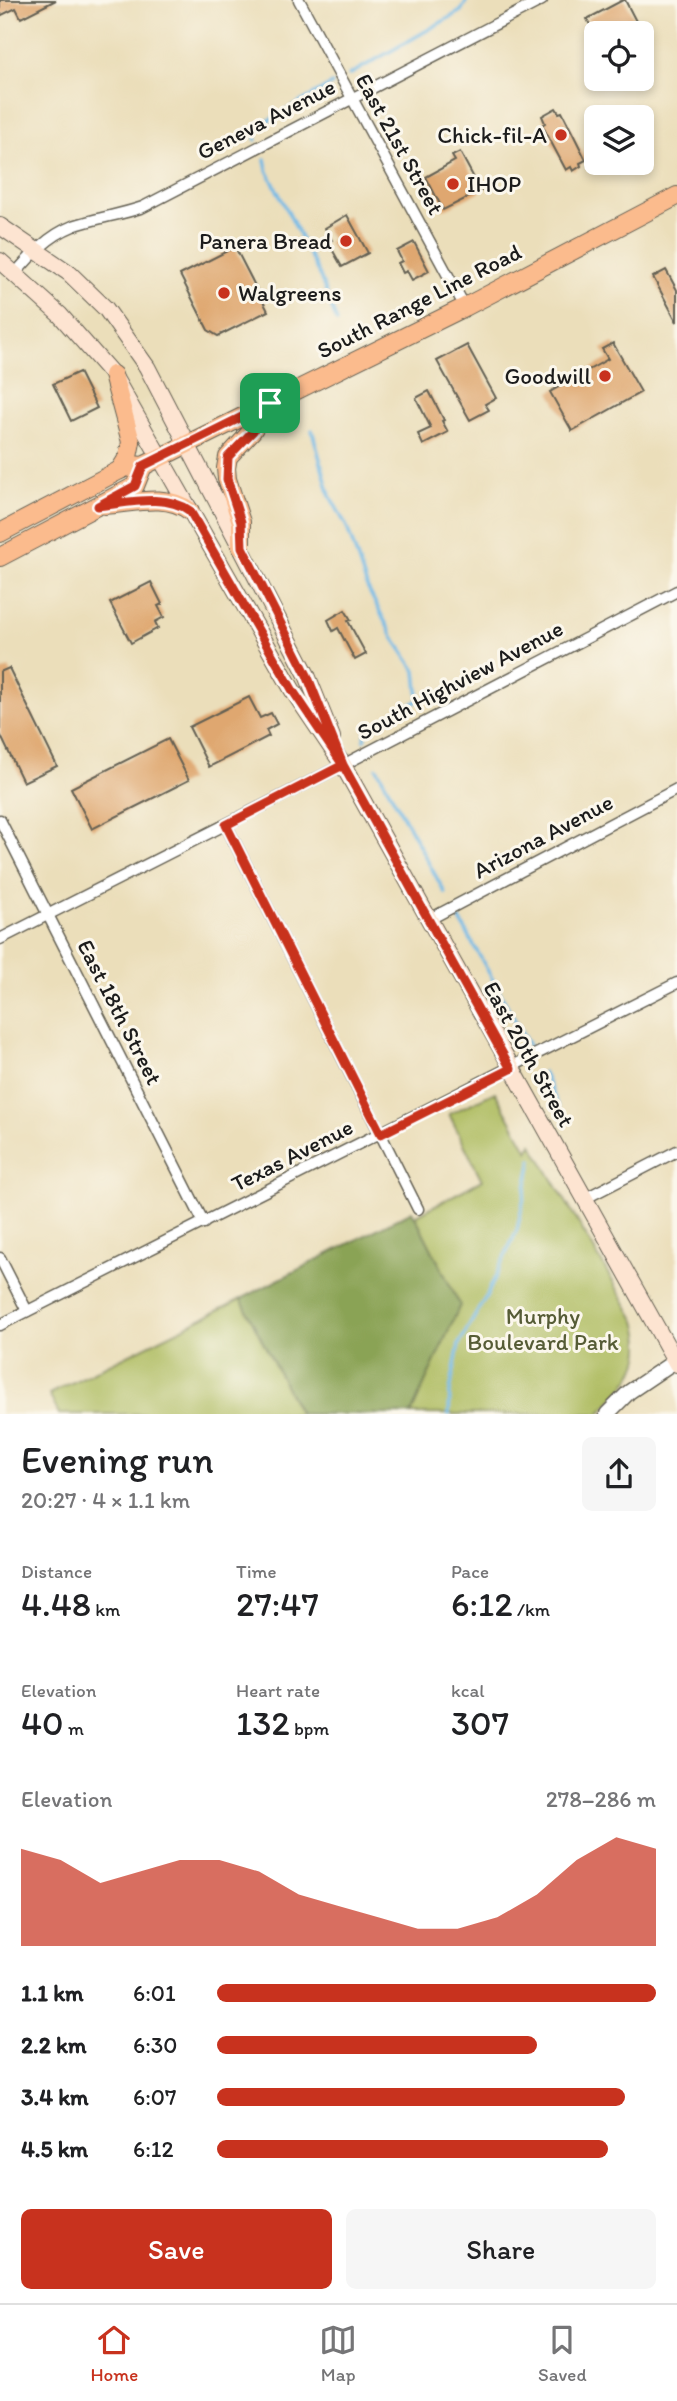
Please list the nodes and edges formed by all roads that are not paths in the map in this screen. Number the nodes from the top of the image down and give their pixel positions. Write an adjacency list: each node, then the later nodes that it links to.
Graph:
1 (299, 0): 3 (street, East 21st Street)
2 (542, 0): 3 (street, Geneva Avenue)
3 (351, 99): 6 (street, Geneva Avenue); 9 (street, East 21st Street)
4 (675, 201): 9 (main road, South Range Line Road)
5 (0, 226): 6 (main road, East 20th Street)
6 (35, 250): 8 (street, Geneva Avenue); 12 (main road, East 20th Street)
7 (0, 261): 8 (main road, East 20th Street)
8 (14, 275): 10 (main road, East 20th Street)
9 (465, 307): 11 (main road, South Range Line Road)
10 (113, 375): 13 (main road, East 20th Street); 15 (main road)
11 (270, 403): 12 (main road, South Range Line Road); 19 (main road)
12 (187, 444): 13 (main road, South Range Line Road); 19 (main road, East 20th Street)
13 (160, 457): 14 (main road, South Range Line Road); 17 (main road, East 20th Street)
14 (143, 466): 15 (main road, South Range Line Road); 16 (main road, South Range Line Road)
15 (120, 470): 18 (main road, South Range Line Road)
16 (98, 506): 17 (main road); 20 (main road, South Range Line Road)
17 (190, 511): 22 (main road, East 20th Street)
18 (0, 533)
19 (242, 547): 22 (main road, East 20th Street)
20 (0, 557)
21 (677, 591): 22 (street, South Highview Avenue)
22 (343, 765): 25 (street, South Highview Avenue); 27 (main road, East 20th Street)
23 (677, 789): 27 (street, Arizona Avenue)
24 (0, 820): 26 (street, East 18th Street)
25 (226, 825): 26 (street, South Highview Avenue); 31 (street)
26 (47, 915): 28 (street, South Highview Avenue); 35 (street, East 18th Street)
27 (428, 920): 30 (main road, East 20th Street)
28 (0, 939)
29 (677, 983): 30 (street, Texas Avenue)
30 (511, 1069): 31 (street, Texas Avenue); 33 (main road, East 20th Street)
31 (381, 1134): 34 (street); 35 (street, Texas Avenue)
32 (677, 1151): 33 (street)
33 (584, 1199): 39 (main road, East 20th Street)
34 (418, 1209)
35 (204, 1223): 37 (street, Texas Avenue)
36 (0, 1258): 37 (street)
37 (27, 1311): 38 (street, Texas Avenue)
38 (0, 1325)
39 (677, 1362): 40 (street)
40 (607, 1414)

